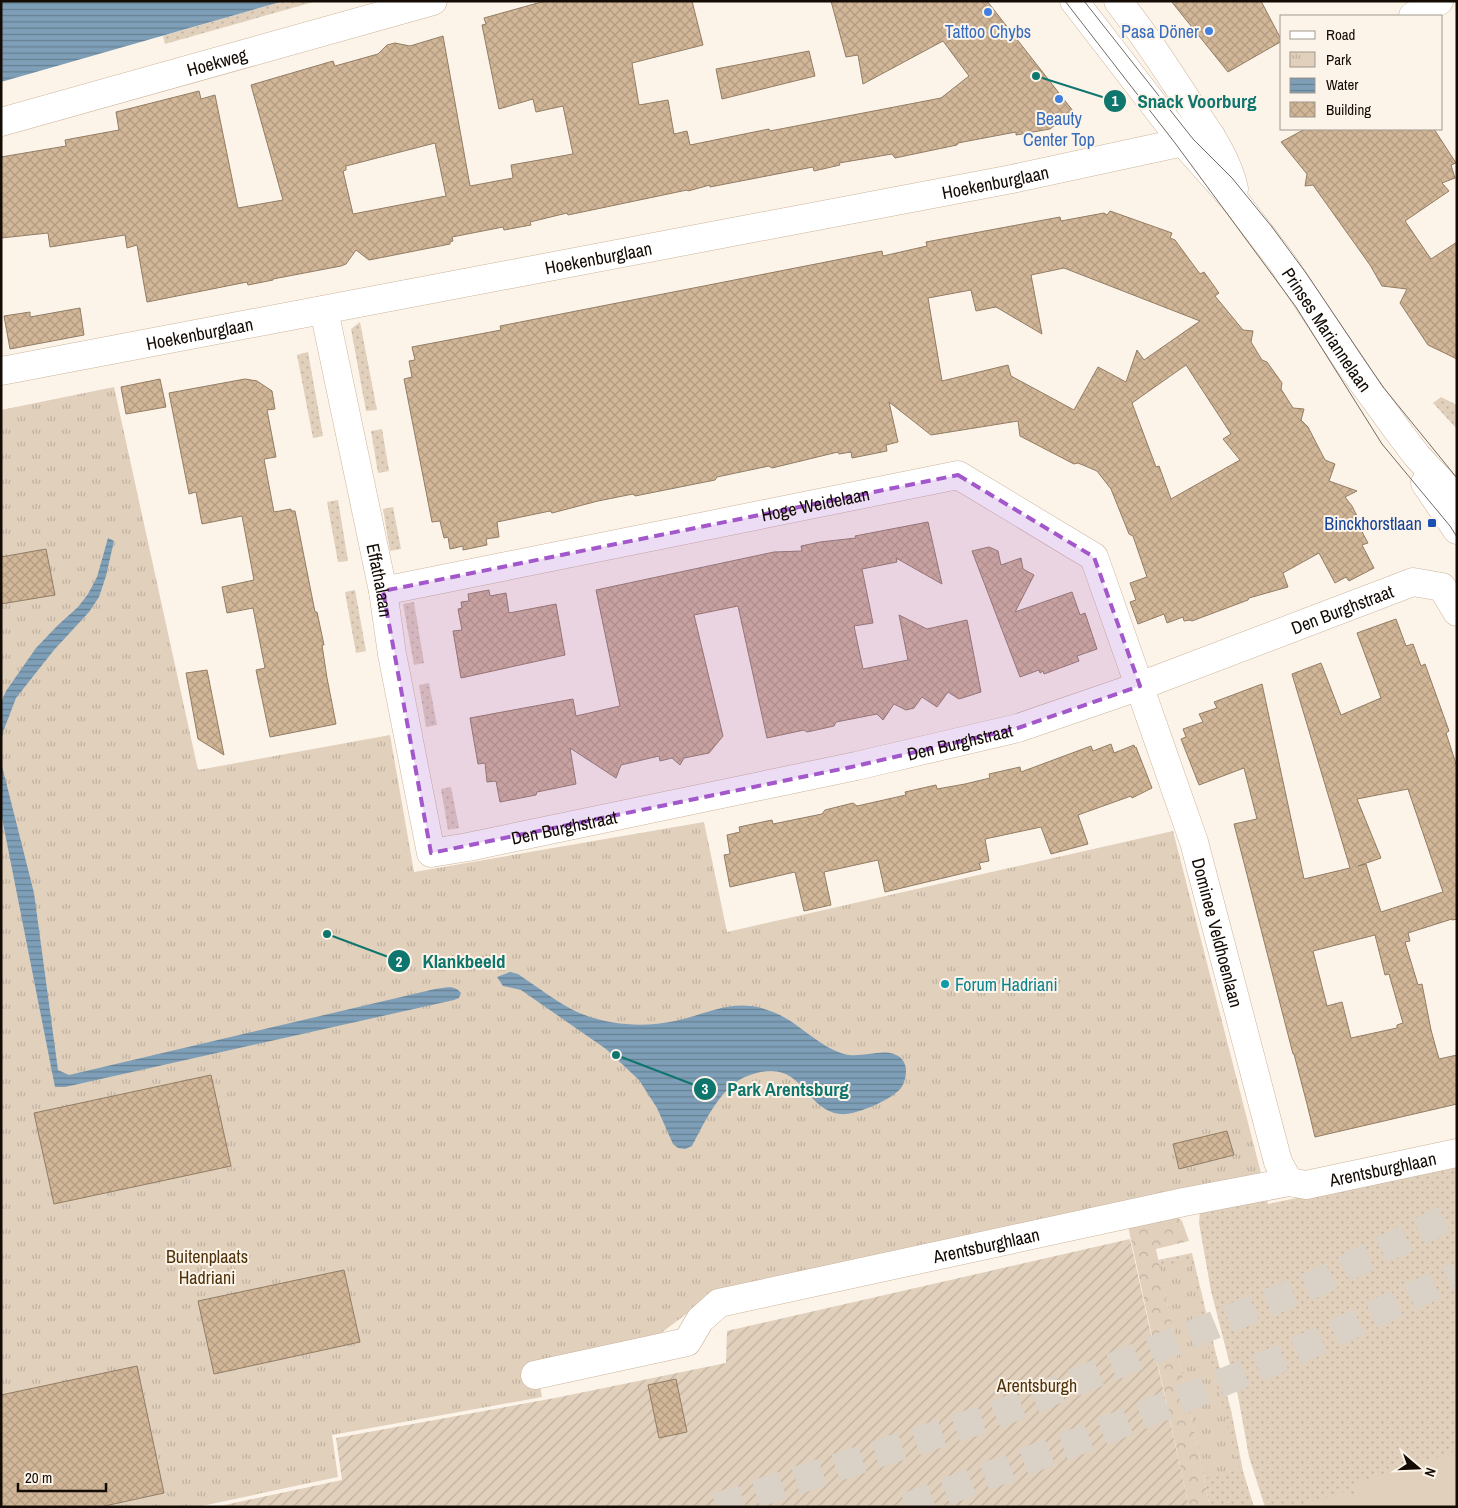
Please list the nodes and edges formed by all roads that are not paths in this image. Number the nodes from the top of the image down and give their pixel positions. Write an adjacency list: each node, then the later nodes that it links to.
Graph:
1 (433, 1): 6 (street, Hoekweg)
2 (1074, 1): 7 (street, Prinses Mariannelaan)
3 (1118, 1): 7 (street, Prinses Mariannelaan)
4 (1438, 1): 5 (street)
5 (1415, 15)
6 (1, 122)
7 (1195, 139): 8 (street, Hoekenburglaan); 10 (street, Prinses Mariannelaan)
8 (324, 310): 9 (street, Hoekenburglaan); 13 (street, Effathalaan)
9 (1, 371)
10 (1417, 456): 11 (street, Prinses Mariannelaan); 12 (street, Prinses Mariannelaan)
11 (1454, 493)
12 (1457, 530)
13 (383, 591): 15 (street, Hoge Weidelaan); 16 (street, Effathalaan)
14 (1457, 612): 15 (street, Den Burghstraat)
15 (1140, 686): 16 (street, Den Burghstraat); 18 (street, Dominee Veldhoenlaan)
16 (431, 853)
17 (1457, 1154): 18 (street, Arentsburghlaan)
18 (1289, 1182): 19 (street, Arentsburghlaan)
19 (535, 1375)

